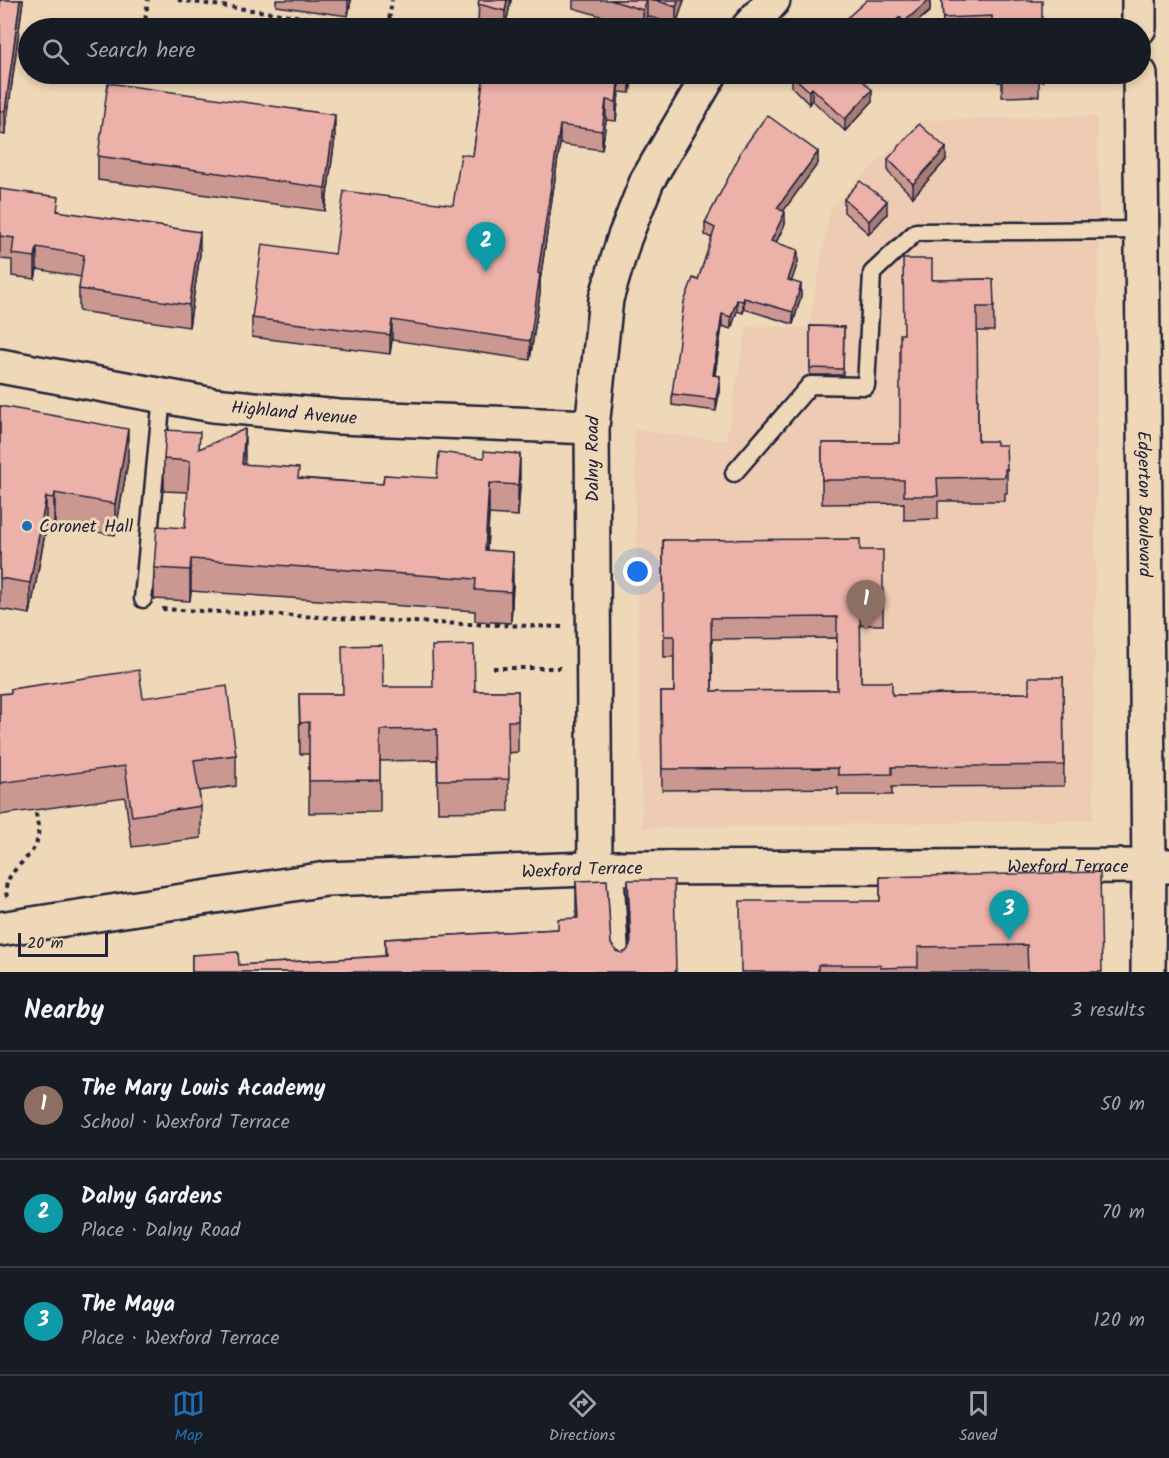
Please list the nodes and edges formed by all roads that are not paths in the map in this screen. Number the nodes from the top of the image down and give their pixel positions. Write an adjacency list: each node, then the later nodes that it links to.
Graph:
1 (772, 0): 3 (street)
2 (1139, 0): 4 (street)
3 (757, 18)
4 (1139, 18)
5 (704, 84): 10 (street, Dalny Road)
6 (1140, 84): 7 (street, Edgerton Boulevard)
7 (1142, 230): 11 (lane); 13 (street, Edgerton Boulevard)
8 (0, 366): 9 (street, Highland Avenue)
9 (162, 396): 10 (street, Highland Avenue); 12 (lane)
10 (592, 427): 14 (street, Dalny Road)
11 (734, 473)
12 (143, 599)
13 (1159, 867): 14 (street, Wexford Terrace); 17 (street, Edgerton Boulevard)
14 (605, 868): 15 (street, Wexford Terrace); 16 (lane)
15 (4, 916)
16 (621, 972)
17 (1148, 972)

